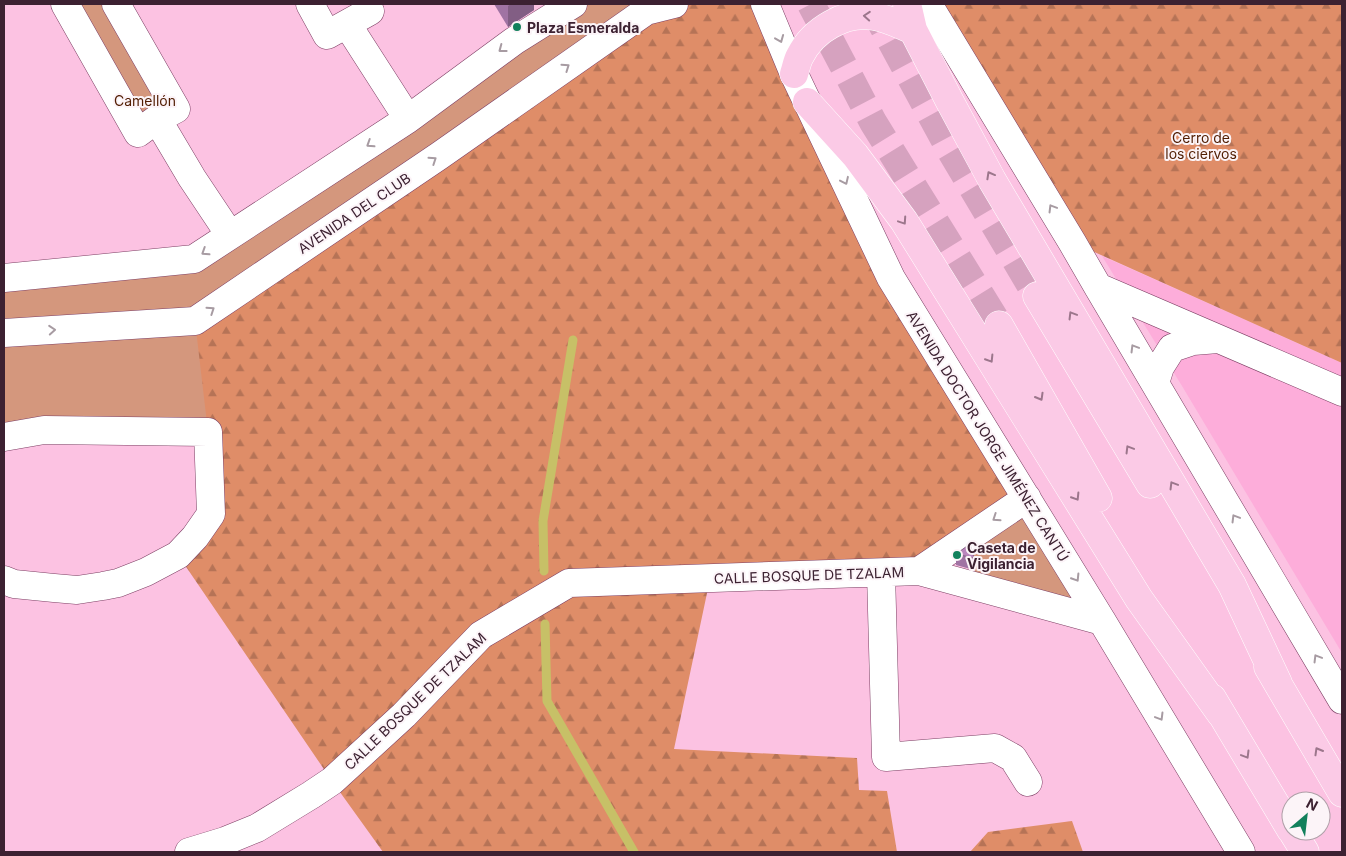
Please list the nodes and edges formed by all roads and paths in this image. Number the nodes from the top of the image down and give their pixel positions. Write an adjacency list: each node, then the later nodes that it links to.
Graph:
1 (65, 4): 14 (street)
2 (116, 4): 14 (street)
3 (310, 4): 10 (street)
4 (366, 4): 10 (street)
5 (573, 4): 15 (street, one-way to 15)
6 (674, 4): 21 (street, AVENIDA DEL CLUB, one-way to 6)
7 (765, 4): 12 (street, AVENIDA DOCTOR JORGE JIMÉNEZ CANTÚ, one-way to 12)
8 (907, 4): 11 (main road)
9 (928, 4): 18 (street, one-way to 9)
10 (347, 24): 15 (street)
11 (913, 30): 12 (main road, one-way to 12); 31 (main road, one-way to 11)
12 (794, 74): 13 (street, AVENIDA DOCTOR JORGE JIMÉNEZ CANTÚ)
13 (807, 102): 26 (street, AVENIDA DOCTOR JORGE JIMÉNEZ CANTÚ, one-way to 26); 33 (main road, one-way to 33)
14 (157, 119): 16 (street)
15 (408, 119): 16 (street, one-way to 16)
16 (230, 235): 17 (street, one-way to 17)
17 (5, 276)
18 (1098, 287): 22 (street); 23 (street, one-way to 18)
19 (1038, 296): 31 (main road, one-way to 19)
20 (999, 325): 33 (main road, one-way to 33)
21 (4, 333)
22 (1218, 339): 23 (street); 24 (street)
23 (1155, 383): 32 (street, one-way to 23)
24 (1342, 392)
25 (4, 437): 29 (street)
26 (1026, 498): 27 (street, CALLE BOSQUE DE TZALAM, one-way to 27); 30 (street, AVENIDA DOCTOR JORGE JIMÉNEZ CANTÚ, one-way to 30)
27 (919, 571): 28 (street, CALLE BOSQUE DE TZALAM); 30 (street, CALLE BOSQUE DE TZALAM)
28 (880, 573): 34 (street); 38 (street, CALLE BOSQUE DE TZALAM)
29 (4, 580)
30 (1102, 621): 39 (street, AVENIDA DOCTOR JORGE JIMÉNEZ CANTÚ, one-way to 39)
31 (1278, 682): 35 (main road, one-way to 31)
32 (1342, 700)
33 (1221, 714): 36 (main road, one-way to 36)
34 (1028, 782)
35 (1342, 793)
36 (1281, 813)
37 (1298, 841): 40 (main road)
38 (189, 852)
39 (1241, 852)
40 (1305, 852)

